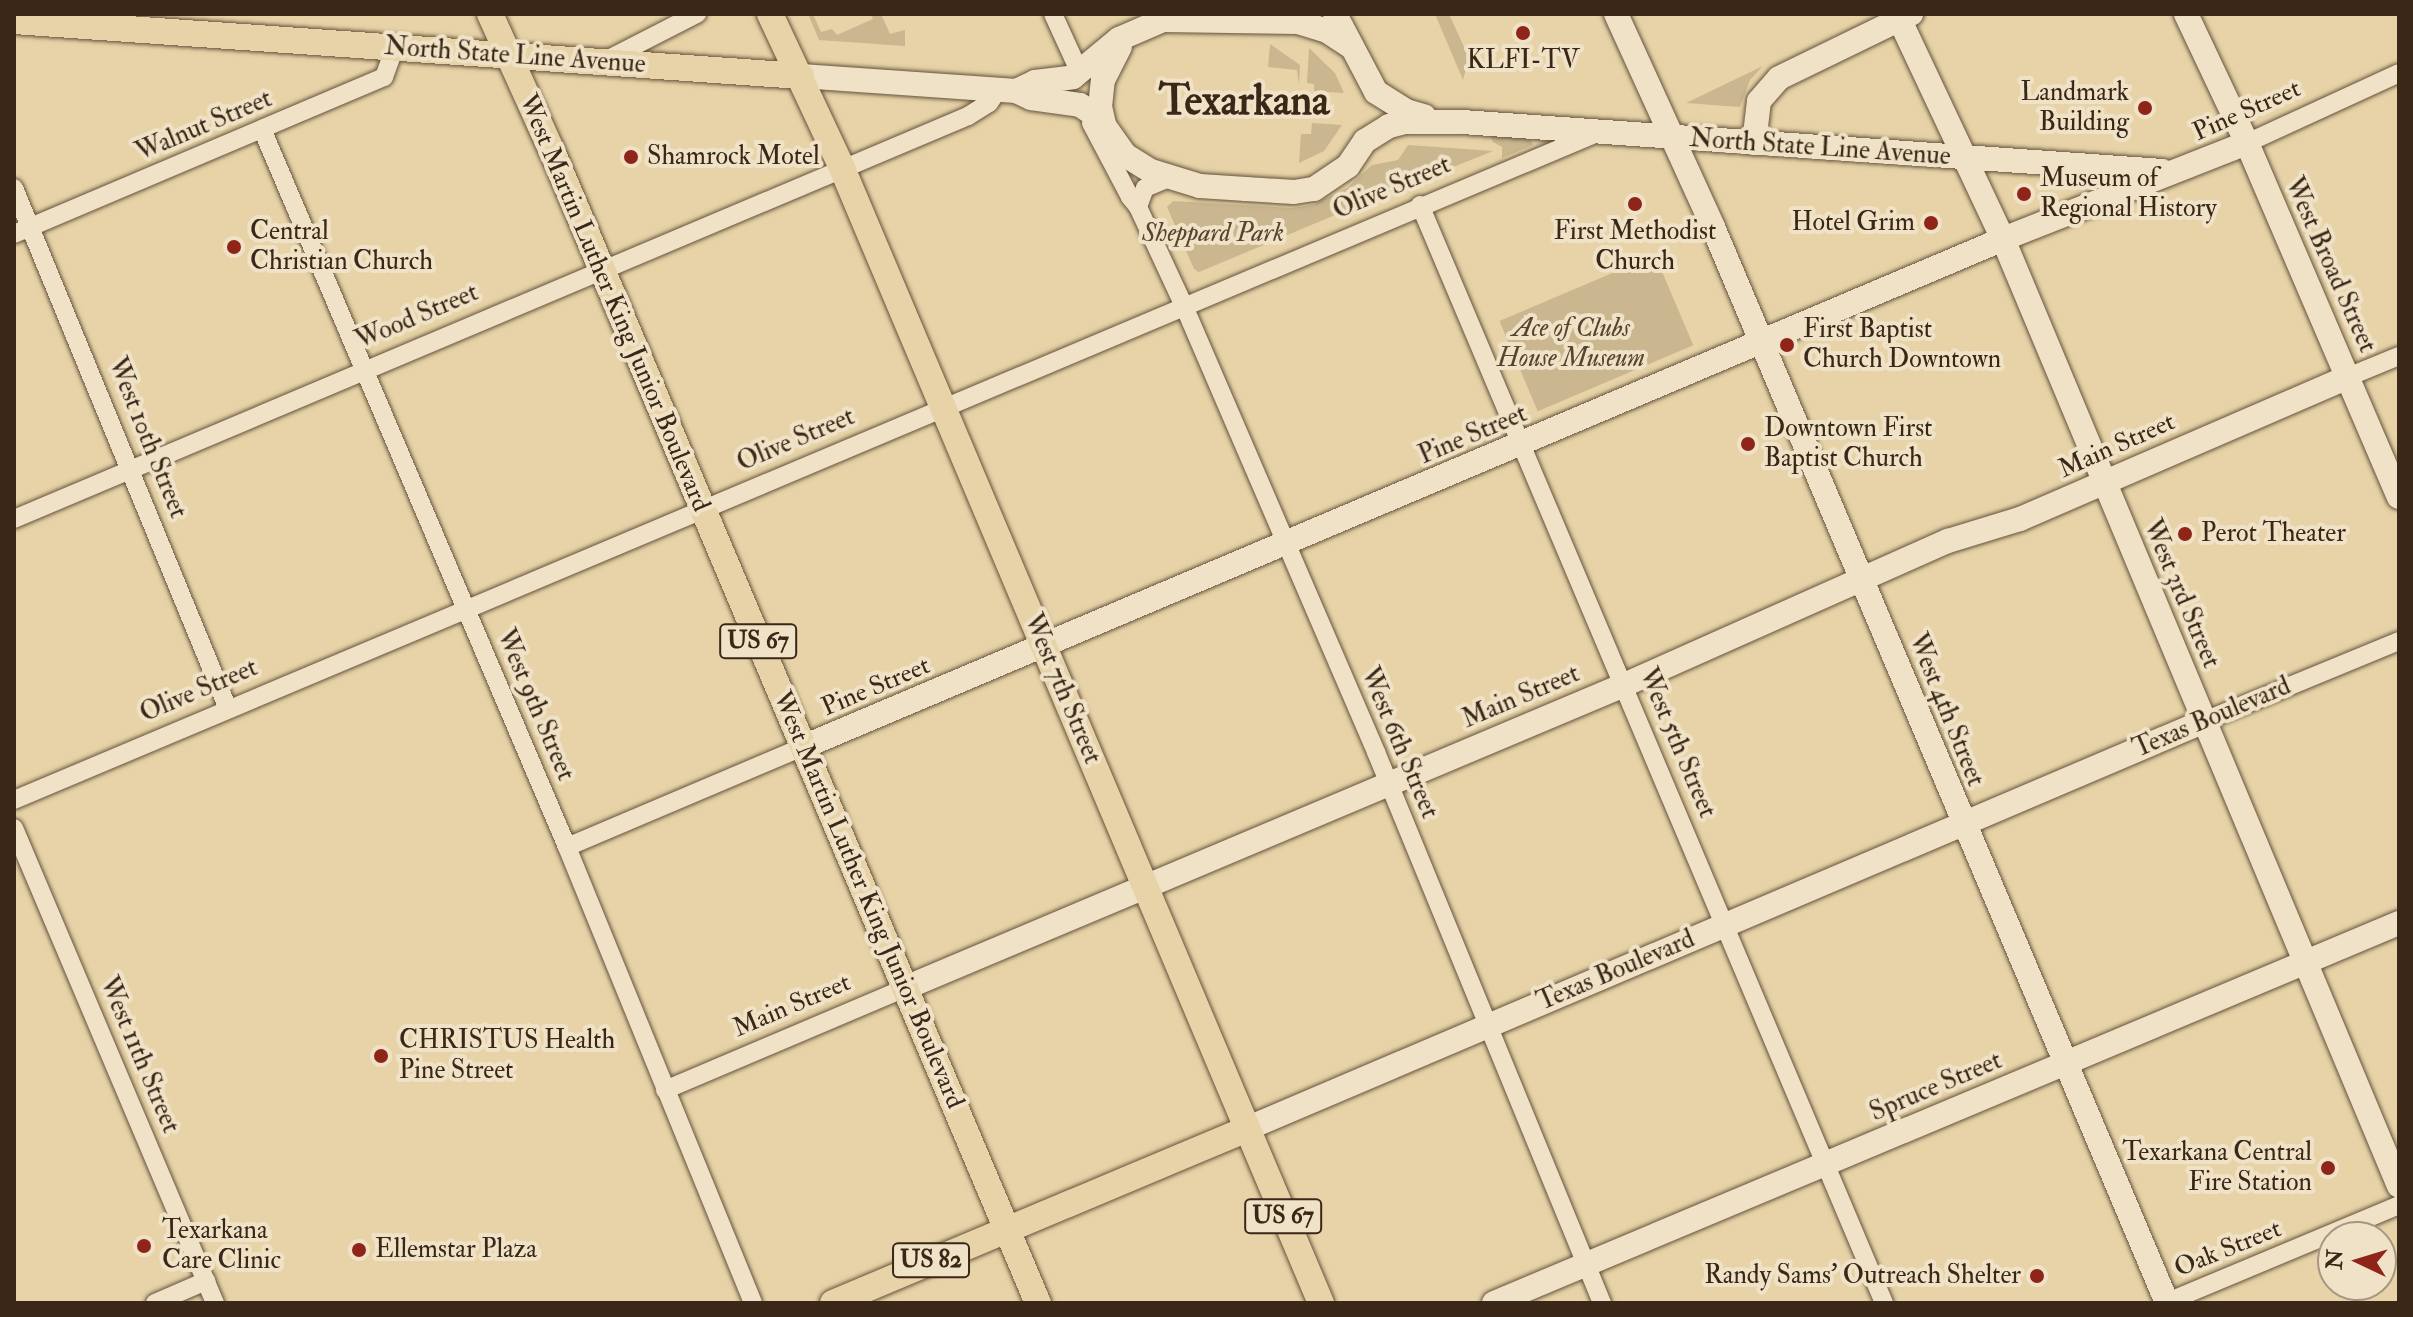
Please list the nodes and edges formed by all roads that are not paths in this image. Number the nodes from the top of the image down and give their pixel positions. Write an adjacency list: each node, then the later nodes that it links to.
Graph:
1 (490, 14): 16 (main road, US 67)
2 (697, 14): 17 (street)
3 (770, 14): 20 (main road, US 67)
4 (1053, 14): 18 (street)
5 (1335, 14): 15 (street)
6 (1616, 14): 28 (street, West 4th Street)
7 (2186, 14): 31 (street, West Broad Street)
8 (1902, 16): 30 (street); 32 (street, West 3rd Street)
9 (1290, 17): 13 (street, North State Line Avenue); 15 (street, North State Line Avenue)
10 (67, 19): 11 (main road, North State Line Avenue); 12 (main road, North State Line Avenue)
11 (14, 21)
12 (193, 23): 14 (main road, North State Line Avenue)
13 (1135, 30): 18 (street, North State Line Avenue); 25 (street)
14 (395, 47): 16 (main road, North State Line Avenue); 26 (street, Walnut Street)
15 (1352, 47): 21 (street, North State Line Avenue)
16 (508, 55): 17 (main road, North State Line Avenue); 41 (main road, West Martin Luther King Junior Boulevard / US 67)
17 (602, 62): 20 (main road, North State Line Avenue)
18 (1080, 73): 22 (street, North State Line Avenue)
19 (2399, 73): 31 (street, Pine Street)
20 (801, 76): 22 (street, North State Line Avenue); 33 (main road, West 7th Street / US 67)
21 (1370, 84): 24 (street, North State Line Avenue); 29 (street)
22 (1007, 90): 23 (street, North State Line Avenue); 33 (street, Wood Street)
23 (1069, 102): 25 (street, North State Line Avenue); 38 (street, West 6th Street)
24 (1462, 122): 27 (street, North State Line Avenue); 29 (street, North State Line Avenue)
25 (1104, 124): 35 (street, North State Line Avenue)
26 (262, 129): 39 (street, Walnut Street); 45 (street, West 9th Street)
27 (1599, 132): 28 (street, North State Line Avenue); 37 (street, Olive Street)
28 (1673, 137): 30 (street, North State Line Avenue); 43 (street, West 4th Street)
29 (1365, 141): 35 (street, North State Line Avenue)
30 (1754, 143): 32 (street, North State Line Avenue)
31 (2247, 143): 34 (street, Pine Street); 46 (street, West Broad Street)
32 (1964, 158): 34 (street, North State Line Avenue); 40 (street, West 3rd Street)
33 (842, 168): 41 (street, Wood Street); 47 (main road, West 7th Street / US 67)
34 (2177, 172): 40 (street, Pine Street)
35 (1169, 178): 38 (street)
36 (14, 188): 39 (street, West 10th Street)
37 (1420, 205): 42 (street, Olive Street); 48 (street, West 5th Street)
38 (1138, 207): 42 (street, West 6th Street)
39 (22, 230): 49 (street, West 10th Street)
40 (2003, 239): 43 (street, Pine Street); 50 (street, West 3rd Street)
41 (601, 269): 45 (street, Wood Street); 52 (main road, West Martin Luther King Junior Boulevard / US 67)
42 (1184, 306): 47 (street, Olive Street); 54 (street, West 6th Street)
43 (1761, 342): 48 (street, Pine Street); 55 (street, West 4th Street)
44 (2399, 356): 46 (street, Main Street)
45 (366, 370): 49 (street, Wood Street); 56 (street, West 9th Street)
46 (2348, 377): 50 (street, Main Street); 51 (street, West Broad Street)
47 (944, 409): 52 (street, Olive Street); 58 (main road, West 7th Street / US 67)
48 (1523, 445): 54 (street, Pine Street); 59 (street, West 5th Street)
49 (132, 468): 53 (street, Wood Street); 60 (street, West 10th Street)
50 (2104, 483): 55 (street, Main Street); 61 (street, West 3rd Street)
51 (2399, 497)
52 (701, 509): 56 (street, Olive Street); 62 (main road, West Martin Luther King Junior Boulevard / US 67)
53 (14, 519)
54 (1287, 544): 58 (street, Pine Street); 63 (street, West 6th Street)
55 (1862, 580): 59 (street, Main Street); 65 (street, West 4th Street)
56 (466, 610): 60 (street, Olive Street); 67 (street, West 9th Street)
57 (2399, 641): 61 (street, Texas Boulevard)
58 (1045, 647): 62 (street, Pine Street); 68 (main road, West 7th Street / US 67)
59 (1624, 685): 63 (street, Main Street); 70 (street, West 5th Street)
60 (228, 709): 64 (street, Olive Street)
61 (2205, 721): 65 (street, Texas Boulevard); 71 (street, West 3rd Street)
62 (803, 747): 67 (street, Pine Street); 72 (main road, West Martin Luther King Junior Boulevard / US 67)
63 (1388, 783): 68 (street, Main Street); 73 (street, West 6th Street)
64 (14, 800)
65 (1962, 823): 70 (street, Texas Boulevard); 74 (street, West 4th Street)
66 (14, 828): 82 (street, West 11th Street)
67 (567, 847): 75 (street, West 9th Street)
68 (1147, 886): 72 (street, Main Street); 76 (main road, West 7th Street / US 67)
69 (2399, 923): 71 (street, Spruce Street)
70 (1725, 925): 73 (street, Texas Boulevard); 77 (street, West 5th Street)
71 (2306, 961): 74 (street, Spruce Street); 78 (street, West 3rd Street)
72 (905, 988): 75 (street, Main Street); 80 (main road, West Martin Luther King Junior Boulevard / US 67)
73 (1488, 1026): 76 (street, Texas Boulevard); 81 (street, West 6th Street)
74 (2065, 1063): 77 (street, Spruce Street); 92 (street, West 4th Street)
75 (665, 1090): 85 (street, West 9th Street)
76 (1246, 1129): 80 (main road, Texas Boulevard / US 82); 88 (main road, West 7th Street / US 67)
77 (1827, 1164): 81 (street, Spruce Street); 91 (street, West 5th Street)
78 (2399, 1186)
79 (2399, 1205): 92 (street, Oak Street)
80 (1005, 1228): 86 (main road, Texas Boulevard / US 82); 87 (main road, West Martin Luther King Junior Boulevard / US 67)
81 (1586, 1264): 89 (street, Spruce Street); 90 (street, West 6th Street)
82 (206, 1281): 83 (street); 84 (street, West 11th Street)
83 (155, 1303)
84 (215, 1303)
85 (753, 1303)
86 (833, 1303)
87 (1038, 1303)
88 (1321, 1303)
89 (1494, 1303)
90 (1602, 1303)
91 (1884, 1303)
92 (2166, 1303)

